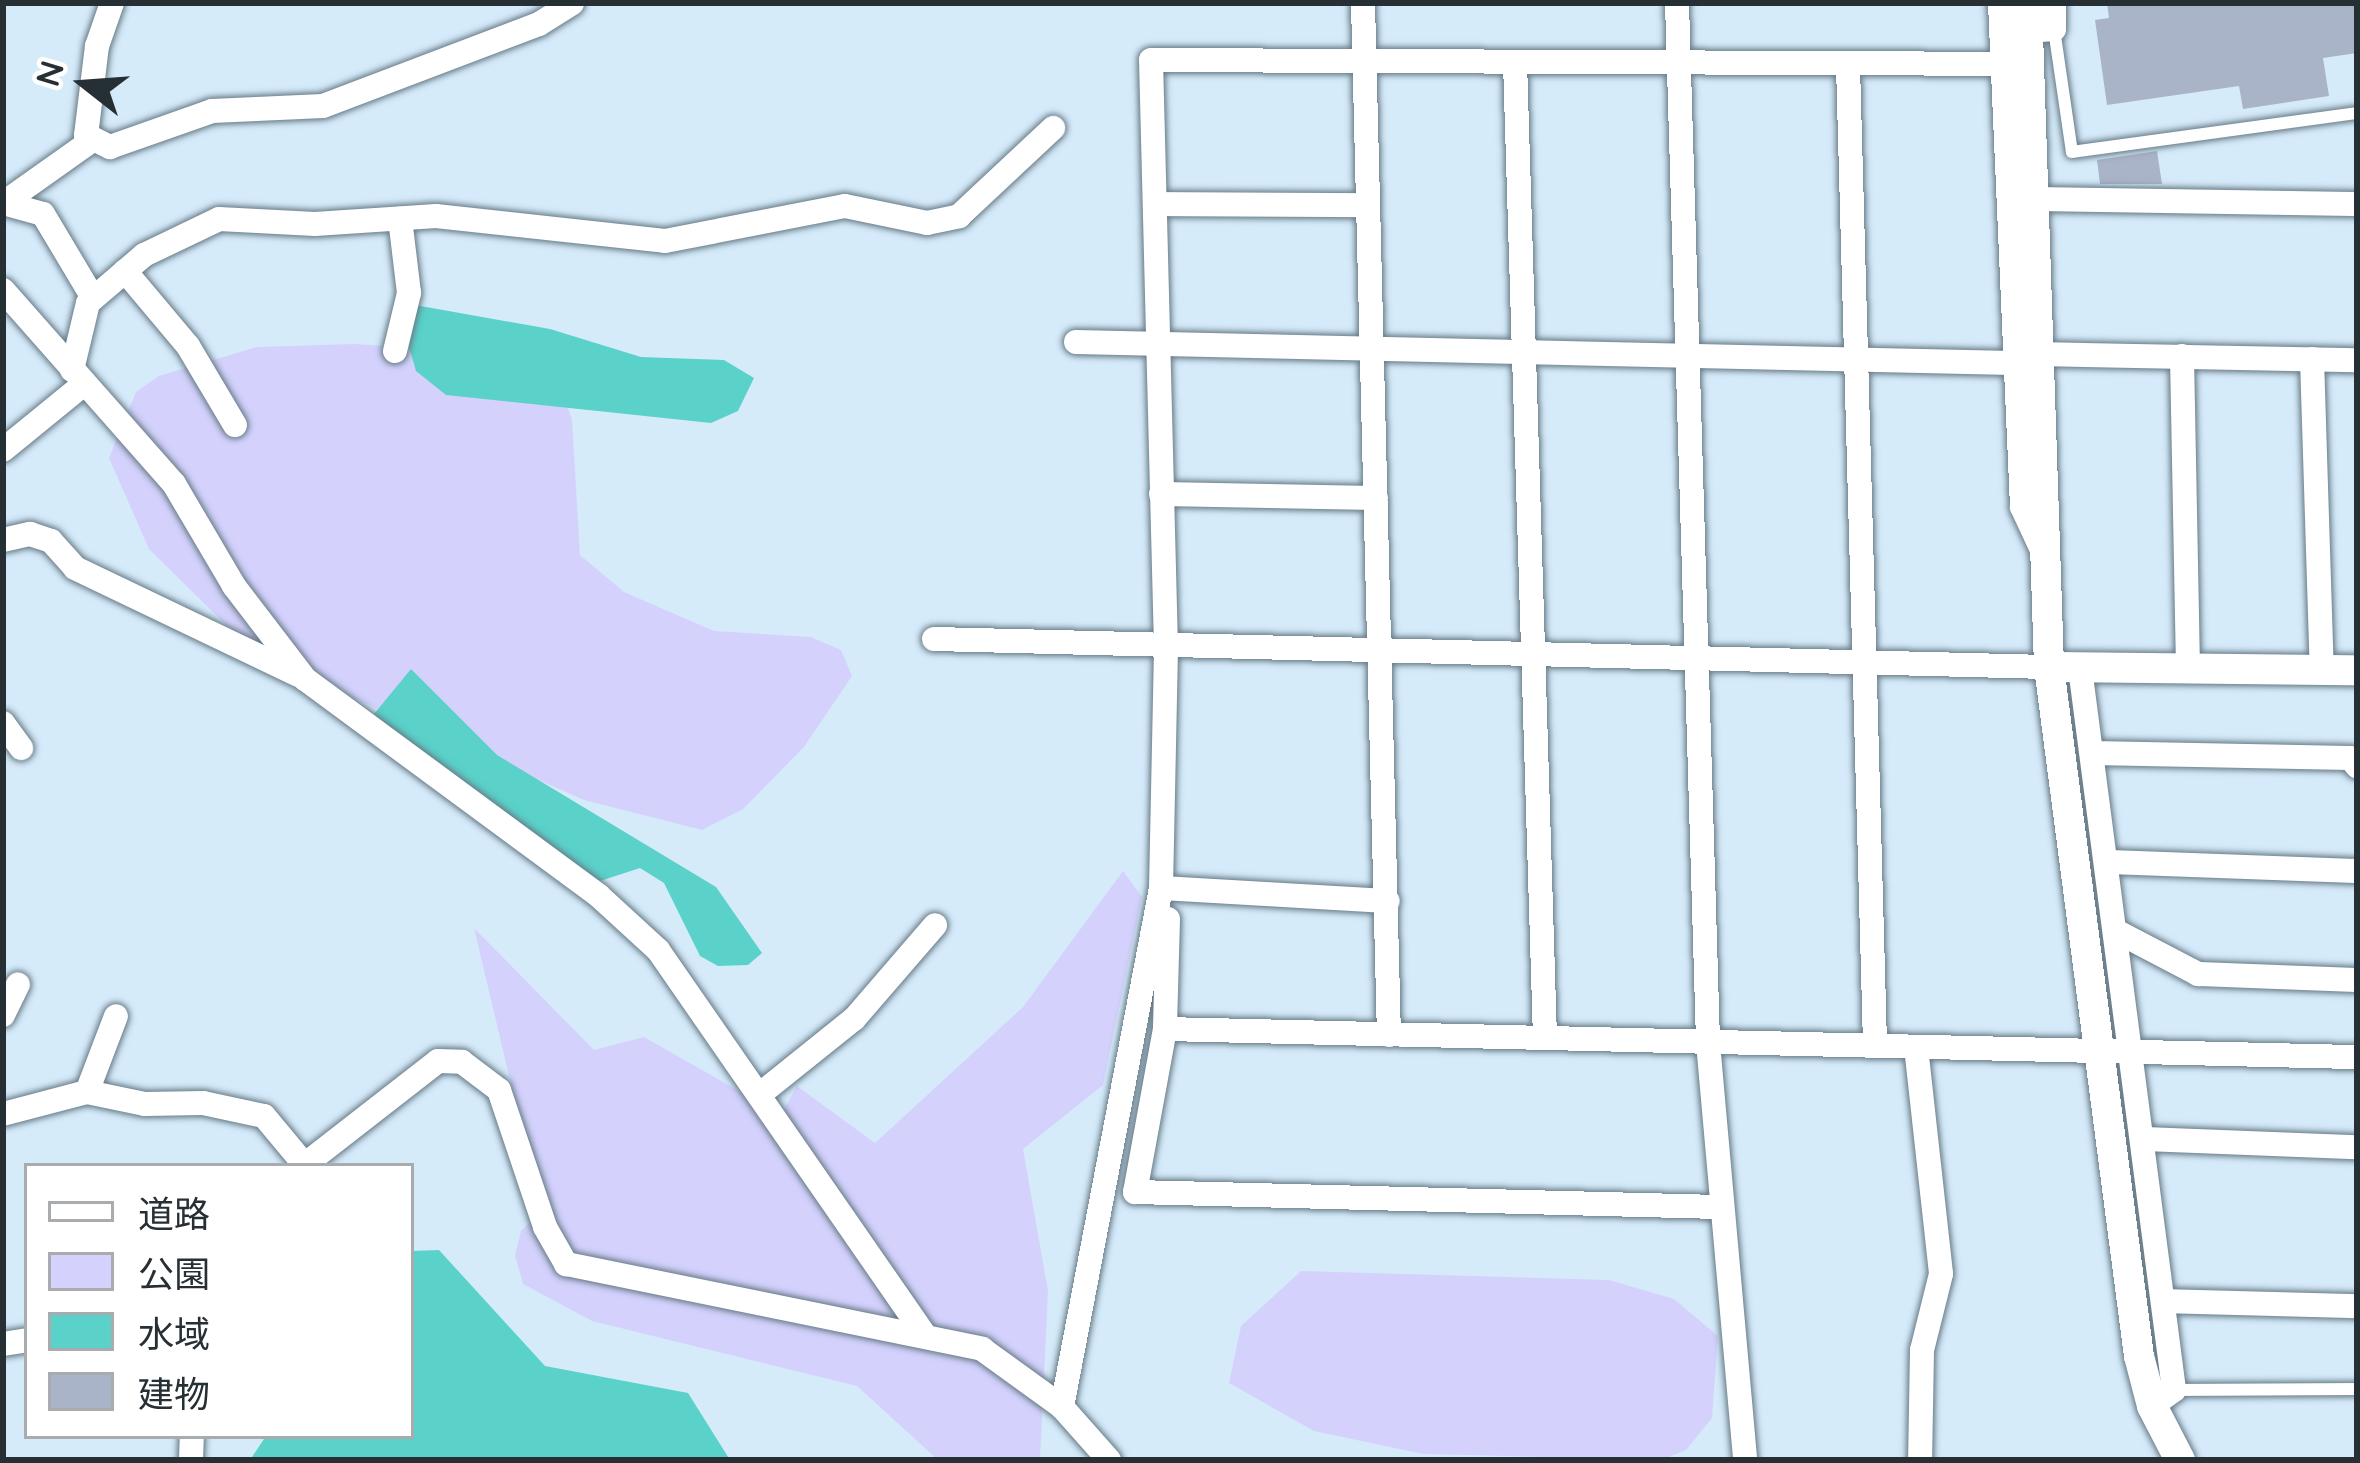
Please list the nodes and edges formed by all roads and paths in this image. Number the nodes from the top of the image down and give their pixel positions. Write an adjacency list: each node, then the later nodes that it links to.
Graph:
1 (112, 3): 14 (street)
2 (572, 3): 14 (street)
3 (1363, 3): 7 (street)
4 (1677, 3): 9 (street)
5 (2000, 3): 11 (street)
6 (2041, 16): 11 (street); 12 (lane)
7 (1361, 57): 8 (street); 17 (street); 19 (street)
8 (1515, 62): 9 (street); 29 (street)
9 (1680, 62): 10 (street); 28 (street)
10 (1848, 64): 11 (street); 32 (street)
11 (2015, 64): 15 (street); 31 (street)
12 (2357, 112)
13 (1053, 128): 20 (street)
14 (91, 140): 16 (street)
15 (2033, 199): 18 (street); 31 (street)
16 (3, 203): 23 (street)
17 (1155, 204): 19 (street); 25 (street)
18 (2357, 204)
19 (1366, 206): 26 (street)
20 (400, 219): 21 (street); 27 (street)
21 (124, 271): 23 (street); 36 (street)
22 (3, 290): 35 (street)
23 (93, 298): 35 (street)
24 (1076, 342): 25 (street)
25 (1158, 343): 26 (street); 38 (street)
26 (1371, 348): 29 (street); 39 (street)
27 (395, 351)
28 (1689, 352): 29 (street); 32 (street); 45 (street)
29 (1522, 353): 44 (street)
30 (2182, 356): 31 (street); 33 (street); 49 (street)
31 (2025, 358): 32 (street); 47 (street)
32 (1858, 359): 46 (street)
33 (2312, 359): 34 (street); 50 (street)
34 (2357, 360)
35 (78, 377): 37 (street); 52 (street)
36 (236, 424)
37 (3, 450)
38 (1161, 494): 39 (street); 42 (street)
39 (1376, 497): 43 (street)
40 (3, 540): 52 (street)
41 (934, 640): 42 (street)
42 (1166, 648): 43 (street); 59 (street)
43 (1381, 652): 44 (street); 60 (street)
44 (1534, 653): 45 (street); 69 (street)
45 (1697, 656): 46 (street); 70 (street)
46 (1864, 659): 47 (street); 71 (street)
47 (2049, 668): 48 (street); 73 (street)
48 (2080, 668): 49 (street); 55 (street)
49 (2188, 669): 50 (street)
50 (2321, 670): 51 (street)
51 (2357, 670)
52 (305, 679): 76 (street)
53 (3, 723): 54 (street)
54 (21, 748)
55 (2092, 753): 56 (street); 57 (street)
56 (2357, 766)
57 (2108, 862): 58 (street); 62 (street)
58 (2357, 872)
59 (1160, 898): 60 (street); 67 (street); 88 (street)
60 (1388, 901): 68 (street)
61 (935, 925): 76 (street)
62 (2116, 931): 63 (street); 73 (street)
63 (2357, 980)
64 (18, 984): 65 (street)
65 (3, 1015)
66 (116, 1016): 75 (street)
67 (1165, 1029): 68 (street); 82 (street)
68 (1389, 1035): 69 (street)
69 (1545, 1038): 70 (street)
70 (1708, 1043): 71 (street); 82 (street)
71 (1875, 1046): 72 (street)
72 (1916, 1047): 73 (street); 91 (street)
73 (2115, 1053): 74 (street); 78 (street); 87 (street)
74 (2357, 1057)
75 (87, 1092): 77 (street); 80 (street)
76 (759, 1095): 85 (street)
77 (3, 1114)
78 (2144, 1139): 79 (street); 83 (street)
79 (2357, 1147)
80 (302, 1163)
81 (307, 1163): 85 (street)
82 (1720, 1207): 90 (street)
83 (2163, 1301): 84 (street); 87 (street)
84 (2357, 1306)
85 (924, 1334): 88 (street)
86 (2357, 1389): 87 (lane)
87 (2163, 1398): 92 (street)
88 (1062, 1406): 89 (street)
89 (1109, 1460)
90 (1745, 1460)
91 (1920, 1460)
92 (2180, 1460)

